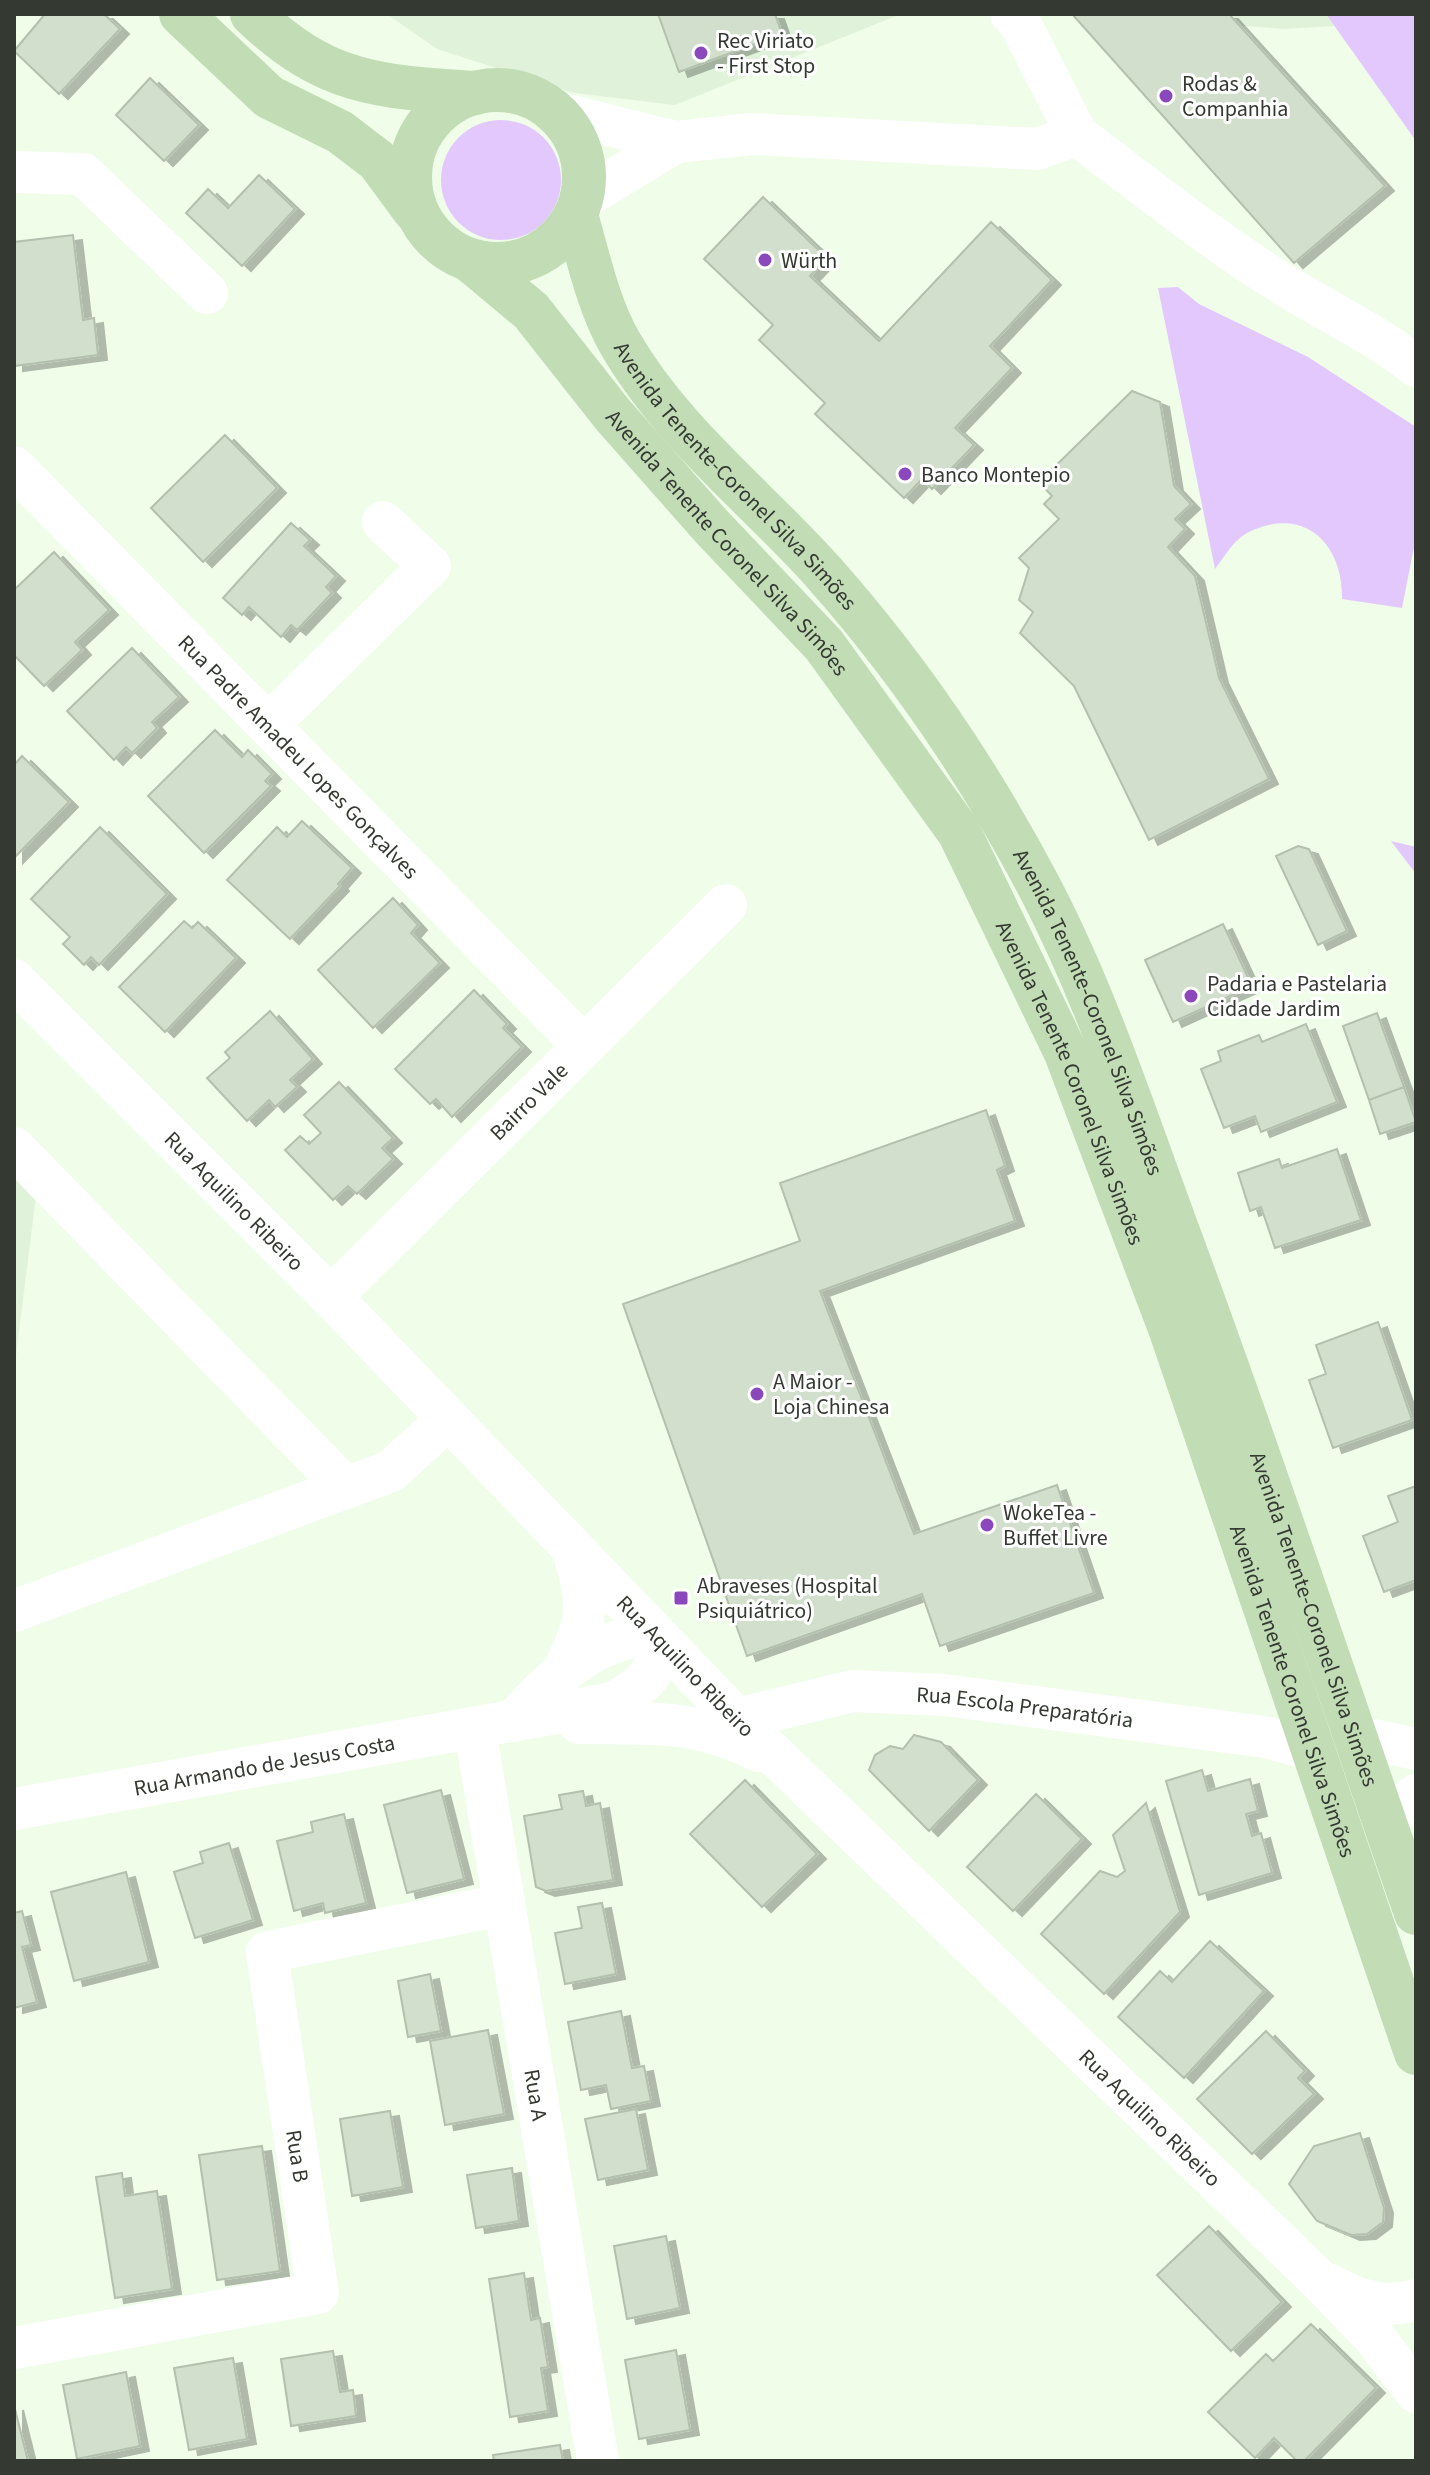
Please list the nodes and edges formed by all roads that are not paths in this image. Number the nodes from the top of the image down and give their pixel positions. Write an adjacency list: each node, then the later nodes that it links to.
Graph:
1 (181, 14): 10 (main road)
2 (252, 14): 4 (main road)
3 (1011, 14): 6 (street)
4 (475, 93): 5 (main road); 10 (main road)
5 (556, 112): 7 (street); 9 (main road)
6 (1077, 135): 7 (street); 13 (street)
7 (676, 142): 9 (street)
8 (14, 172): 12 (street)
9 (579, 207): 11 (main road); 30 (main road, Avenida Tenente-Coronel Silva Simões)
10 (420, 219): 11 (main road)
11 (471, 261): 32 (main road, Avenida Tenente Coronel Silva Simões)
12 (207, 293)
13 (1416, 366)
14 (14, 467): 16 (street, Rua Padre Amadeu Lopes Gonçalves)
15 (383, 522): 16 (street)
16 (268, 725): 19 (street, Rua Padre Amadeu Lopes Gonçalves)
17 (726, 905): 19 (street, Bairro Vale)
18 (14, 980): 21 (street, Rua Aquilino Ribeiro)
19 (584, 1046): 21 (street, Bairro Vale)
20 (14, 1150): 23 (street)
21 (331, 1297): 22 (street, Rua Aquilino Ribeiro)
22 (448, 1419): 23 (street); 24 (street, Rua Aquilino Ribeiro)
23 (346, 1488): 25 (street)
24 (574, 1553): 26 (street, Rua Aquilino Ribeiro); 27 (street)
25 (14, 1611)
26 (655, 1634): 27 (street); 28 (street, Rua Aquilino Ribeiro); 29 (street)
27 (562, 1673): 29 (street)
28 (737, 1719): 32 (street, Rua Escola Preparatória); 33 (street, Rua Aquilino Ribeiro)
29 (494, 1726): 33 (street); 35 (street, Rua Armando de Jesus Costa); 36 (street, Rua A)
30 (1355, 1736): 31 (street); 34 (main road, Avenida Tenente-Coronel Silva Simões)
31 (1416, 1749)
32 (1314, 1750): 38 (main road, Avenida Tenente Coronel Silva Simões)
33 (780, 1760): 39 (street, Rua Aquilino Ribeiro)
34 (1400, 1808): 37 (main road, Avenida Tenente-Coronel Silva Simões)
35 (14, 1809)
36 (502, 1905): 42 (street, Rua B); 45 (street, Rua A)
37 (1416, 1913)
38 (1416, 2053)
39 (1318, 2279): 40 (street); 41 (street, Rua Aquilino Ribeiro)
40 (1416, 2300)
41 (1374, 2337): 43 (street, Rua Aquilino Ribeiro); 44 (street, Rua Aquilino Ribeiro)
42 (14, 2348)
43 (1416, 2358)
44 (1416, 2392)
45 (598, 2461)

